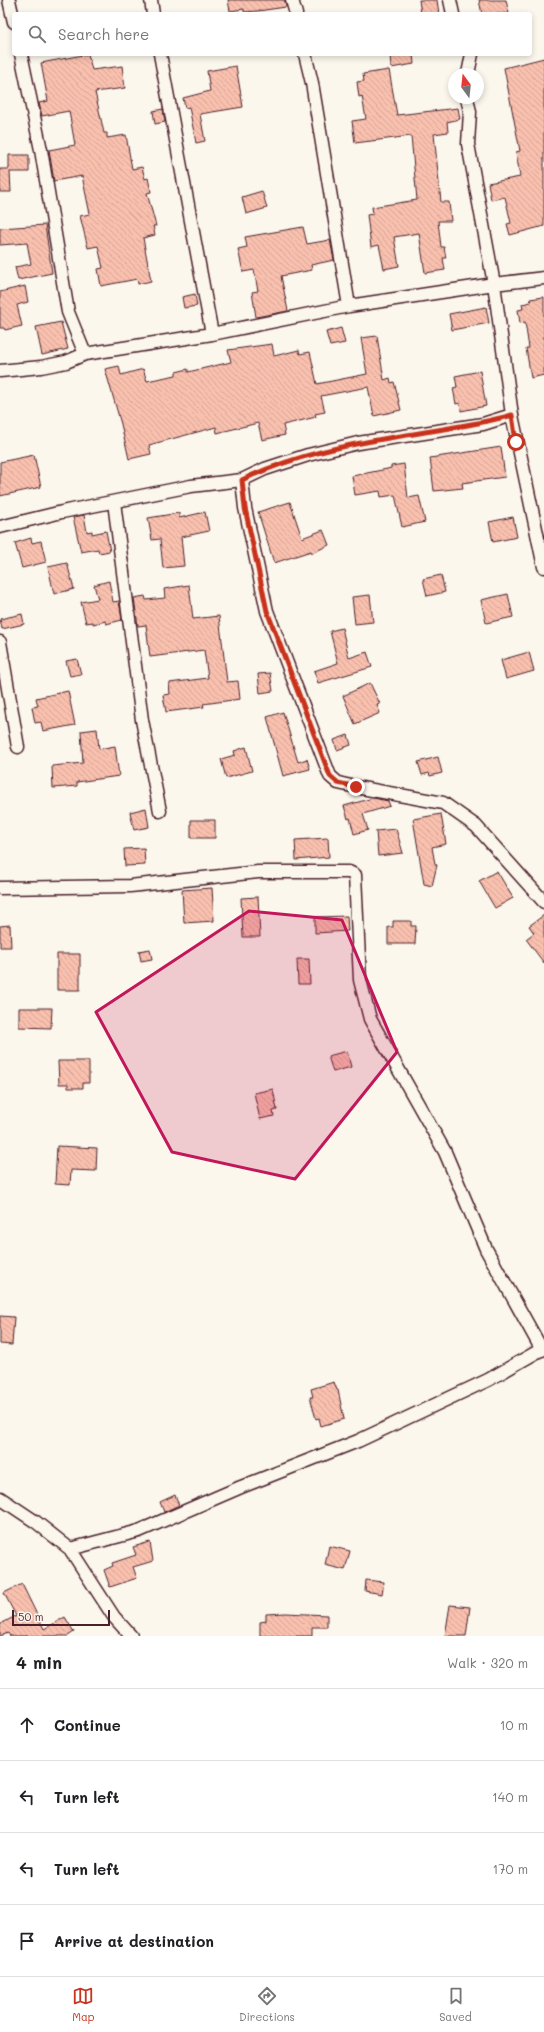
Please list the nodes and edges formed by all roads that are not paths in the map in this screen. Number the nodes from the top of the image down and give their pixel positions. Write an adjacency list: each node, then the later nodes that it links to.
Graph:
1 (9, 0): 8 (street)
2 (150, 0): 5 (street)
3 (292, 0): 6 (street)
4 (450, 0): 7 (street)
5 (153, 12)
6 (295, 12)
7 (453, 12)
8 (12, 13)
9 (21, 56): 19 (street)
10 (160, 56): 18 (street)
11 (305, 56): 17 (street)
12 (472, 56): 13 (street)
13 (469, 68)
14 (468, 104): 16 (street)
15 (544, 278): 16 (street)
16 (494, 284): 17 (street); 21 (street)
17 (350, 306): 18 (street)
18 (212, 334): 19 (street)
19 (85, 354): 20 (street)
20 (0, 371)
21 (512, 415): 22 (street); 25 (street)
22 (242, 480): 23 (street); 30 (street)
23 (114, 502): 24 (street); 28 (street)
24 (0, 527)
25 (544, 567)
26 (0, 642): 27 (street)
27 (18, 747)
28 (160, 812)
29 (0, 888): 31 (street)
30 (544, 902)
31 (543, 1349): 33 (street)
32 (0, 1498): 33 (street)
33 (70, 1549): 34 (street)
34 (131, 1636)

